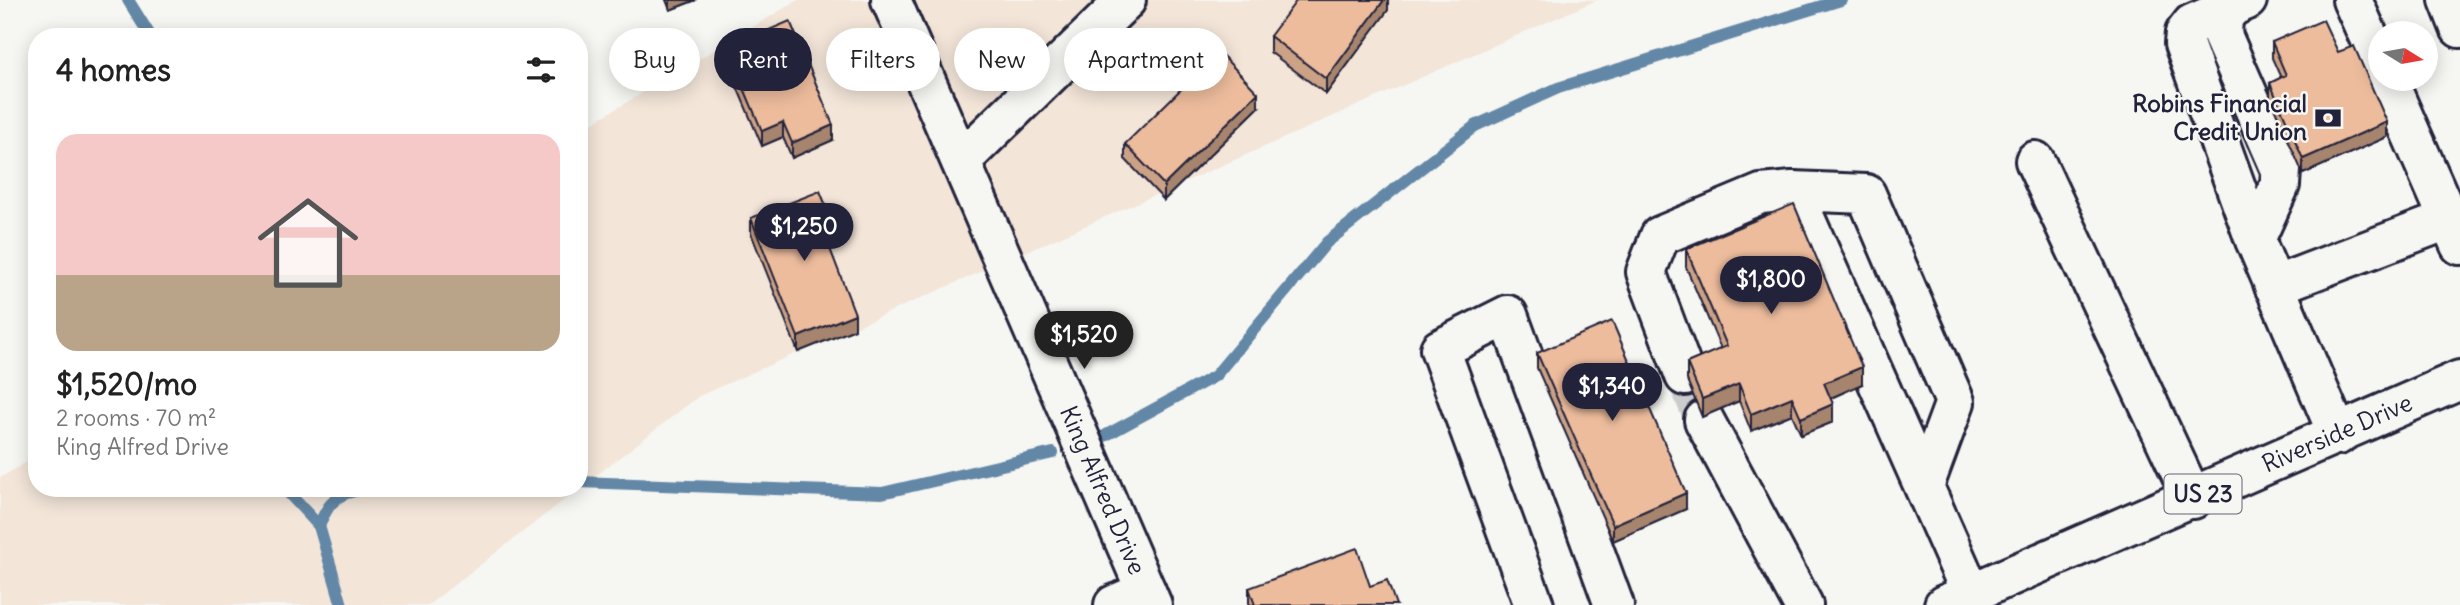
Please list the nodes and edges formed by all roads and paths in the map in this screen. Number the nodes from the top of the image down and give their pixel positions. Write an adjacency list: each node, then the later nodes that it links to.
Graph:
1 (891, 0): 9 (street, King Alfred Drive)
2 (1126, 0): 9 (street)
3 (2353, 0): 7 (street)
4 (2449, 0): 6 (street)
5 (2229, 8): 13 (street); 13 (street)
6 (2460, 28)
7 (2368, 34)
8 (2393, 91): 12 (street)
9 (961, 161): 22 (street, King Alfred Drive)
10 (2035, 161): 20 (street)
11 (1793, 191): 15 (street); 19 (street); 19 (street)
12 (2455, 232): 14 (street)
13 (2255, 240): 14 (street)
14 (2274, 286): 18 (street)
15 (1685, 376)
16 (2460, 380): 18 (street, Riverside Drive / US 23)
17 (1704, 420): 25 (street)
18 (2338, 435): 20 (street, Riverside Drive / US 23)
19 (1924, 486): 21 (street)
20 (2193, 499): 21 (street, Riverside Drive / US 23)
21 (1957, 599)
22 (1137, 600)
23 (1534, 605): 24 (street)
24 (1614, 605)
25 (1803, 605)

